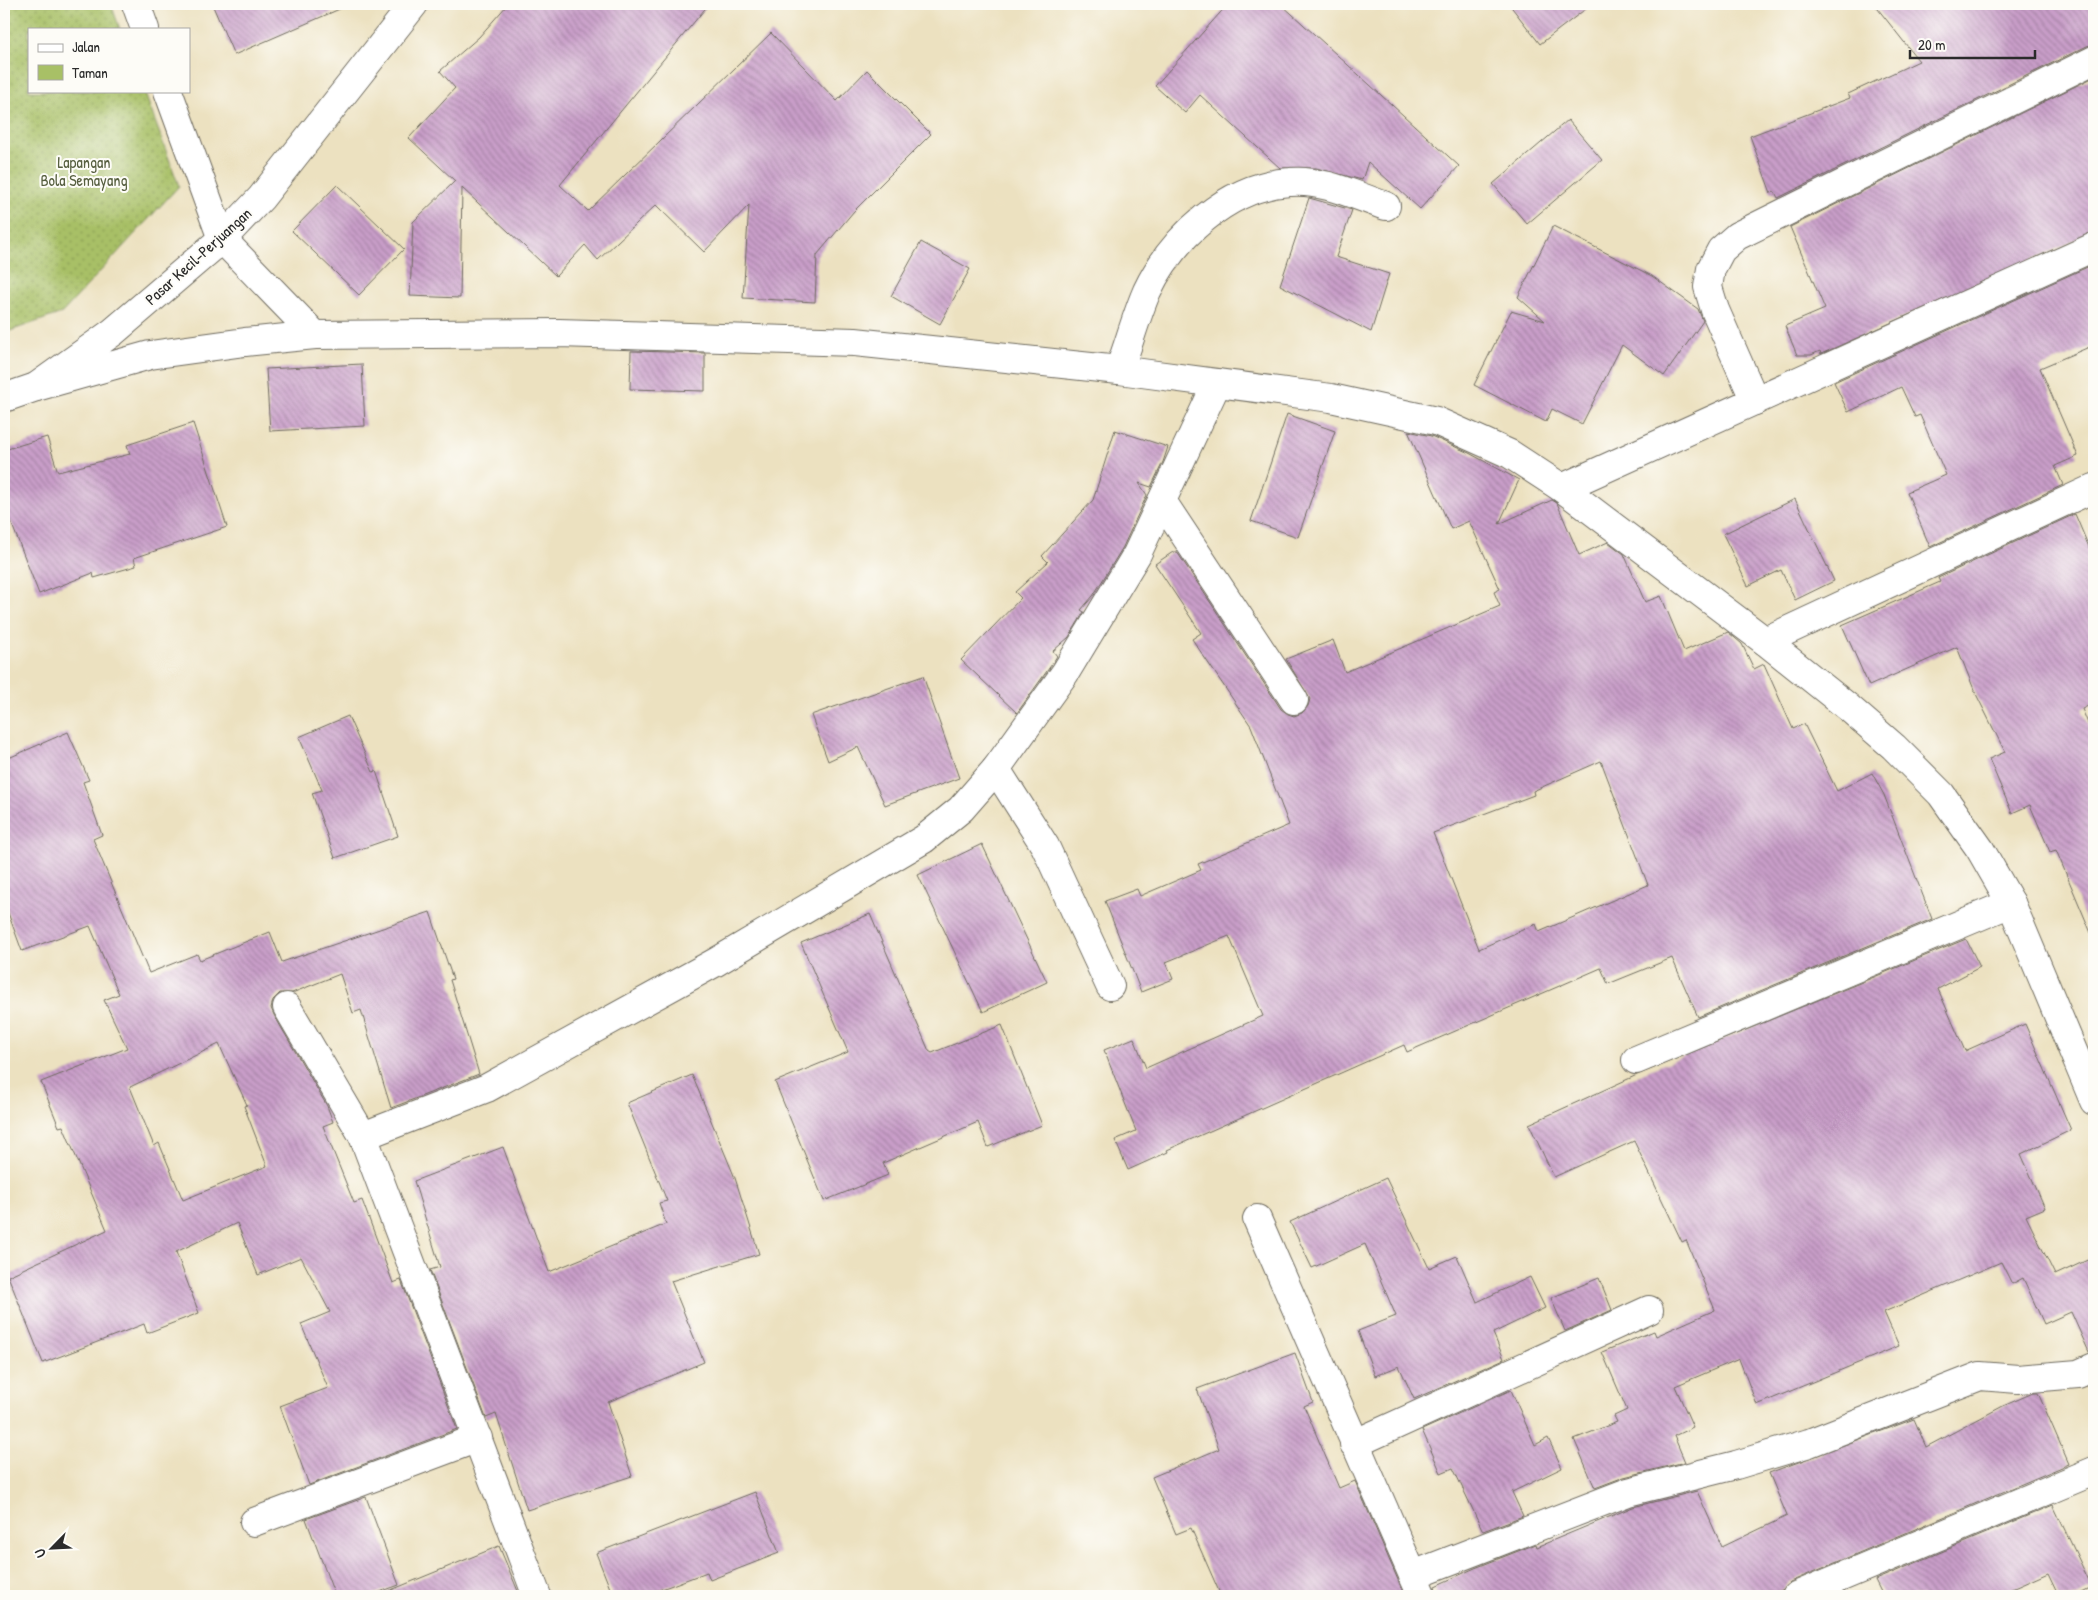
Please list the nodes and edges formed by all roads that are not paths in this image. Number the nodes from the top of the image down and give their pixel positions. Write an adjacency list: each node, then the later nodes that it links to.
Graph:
1 (136, 4): 3 (street)
2 (414, 4): 7 (street, Pasar Kecil-Perjuangan)
3 (145, 28)
4 (2094, 60): 14 (street)
5 (168, 92): 7 (street)
6 (1386, 206): 10 (street)
7 (222, 239): 9 (street); 12 (street, Pasar Kecil-Perjuangan)
8 (2094, 247): 14 (street)
9 (315, 335): 10 (street); 12 (street)
10 (1119, 370): 11 (street)
11 (1217, 383): 15 (street); 17 (street)
12 (36, 387): 13 (street, Pasar Kecil-Perjuangan)
13 (4, 398)
14 (1755, 401): 15 (street)
15 (1562, 488): 18 (street)
16 (2094, 488): 18 (street)
17 (1162, 501): 19 (street); 20 (street)
18 (1765, 641): 21 (street)
19 (1294, 700)
20 (996, 769): 22 (street); 26 (street)
21 (2011, 903): 24 (street); 25 (street)
22 (1110, 986)
23 (286, 1007): 26 (street)
24 (1636, 1060)
25 (2094, 1101)
26 (363, 1136): 30 (street)
27 (1257, 1219): 31 (street)
28 (1649, 1310): 31 (street)
29 (2094, 1367): 34 (street)
30 (478, 1438): 33 (street); 35 (street)
31 (1354, 1444): 34 (street)
32 (2094, 1470): 36 (street)
33 (254, 1522)
34 (1417, 1586)
35 (537, 1596)
36 (1796, 1596)

